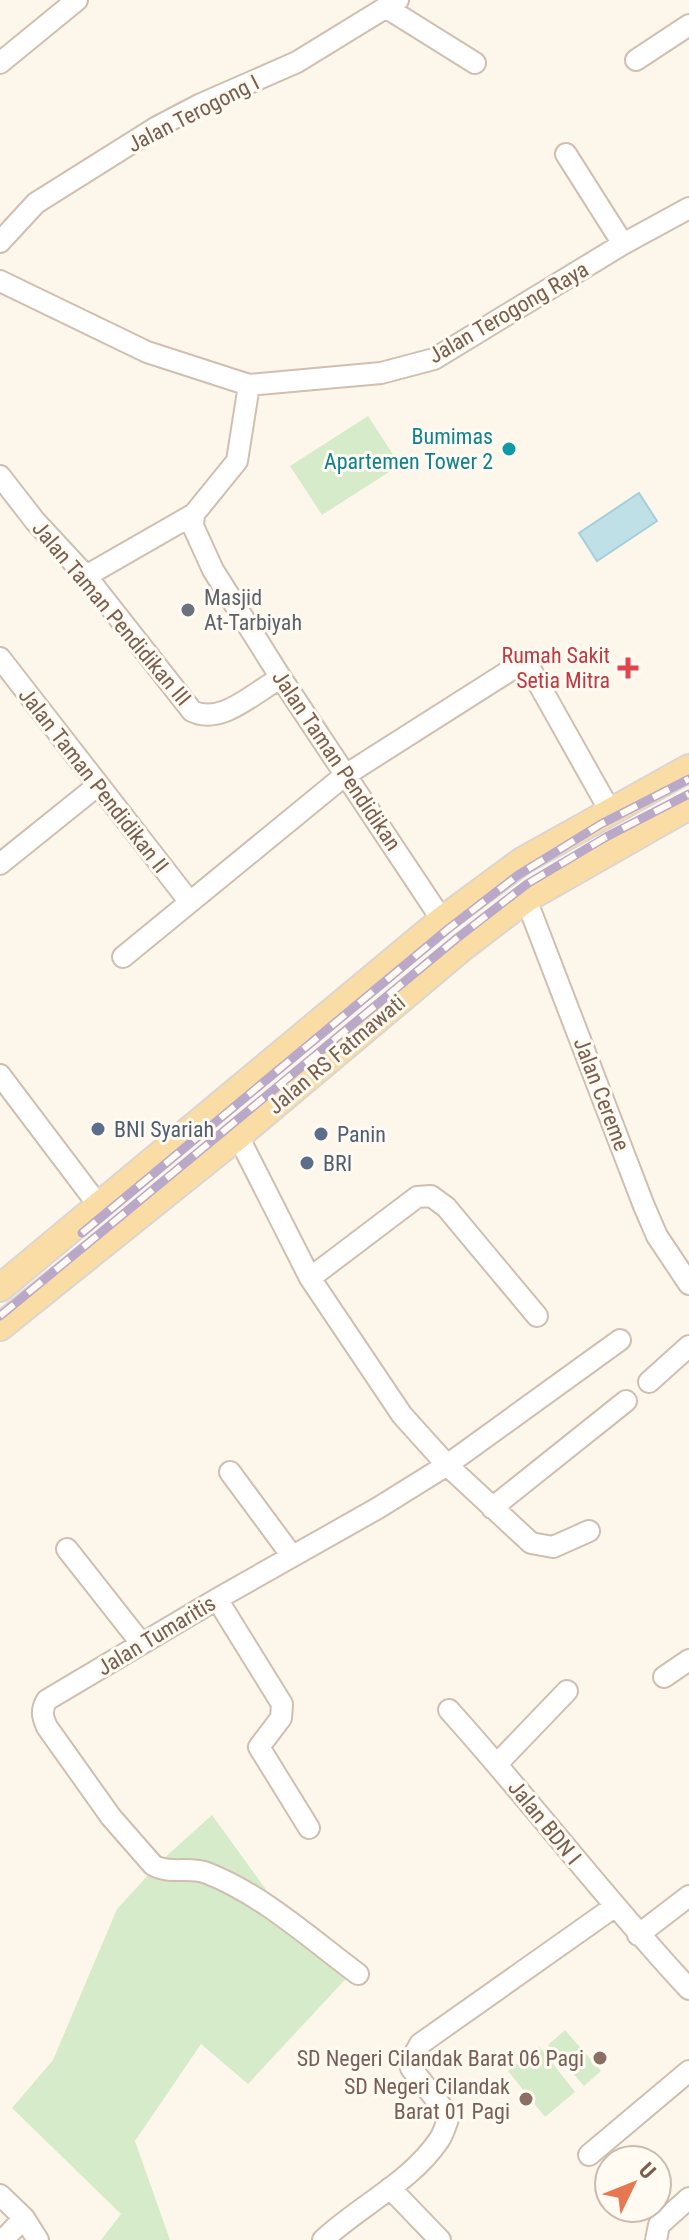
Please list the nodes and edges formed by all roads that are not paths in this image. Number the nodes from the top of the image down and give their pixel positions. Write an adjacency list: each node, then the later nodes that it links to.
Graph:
1 (77, 0): 4 (street)
2 (392, 4): 6 (street); 9 (street, Jalan Terogong I)
3 (689, 25): 5 (street)
4 (2, 59)
5 (636, 60)
6 (475, 63)
7 (566, 154): 10 (street)
8 (689, 208): 10 (street, Jalan Terogong Raya)
9 (0, 242)
10 (623, 244): 12 (street, Jalan Terogong Raya)
11 (0, 281): 12 (street, Jalan Terogong Raya)
12 (249, 385): 14 (street)
13 (0, 476): 15 (street, Jalan Taman Pendidikan III)
14 (194, 514): 15 (street); 17 (street, Jalan Taman Pendidikan)
15 (86, 576): 17 (street, Jalan Taman Pendidikan III)
16 (0, 658): 20 (street, Jalan Taman Pendidikan II)
17 (281, 678): 19 (street, Jalan Taman Pendidikan)
18 (689, 768): 22 (main road, Jalan RS Fatmawati)
19 (344, 776): 22 (street); 25 (street); 26 (street, Jalan Taman Pendidikan)
20 (97, 786): 23 (street); 25 (street, Jalan Taman Pendidikan II)
21 (689, 806): 24 (main road, Jalan RS Fatmawati)
22 (610, 811): 26 (main road, Jalan RS Fatmawati)
23 (0, 864)
24 (526, 899): 29 (main road, Jalan RS Fatmawati); 34 (street, Jalan Cereme)
25 (189, 901): 27 (street)
26 (442, 920): 28 (main road, Jalan RS Fatmawati)
27 (123, 957)
28 (333, 1012): 29 (main road); 32 (main road, Jalan RS Fatmawati)
29 (355, 1038): 31 (main road, Jalan RS Fatmawati)
30 (0, 1075): 32 (street)
31 (238, 1136): 33 (street); 37 (main road, Jalan RS Fatmawati)
32 (99, 1206): 35 (main road, Jalan RS Fatmawati)
33 (310, 1278): 36 (street); 42 (street)
34 (689, 1284)
35 (0, 1288)
36 (537, 1316)
37 (0, 1327)
38 (620, 1340): 42 (street, Jalan Tumaritis)
39 (689, 1346): 40 (street)
40 (649, 1382)
41 (626, 1401): 44 (street)
42 (447, 1465): 44 (street); 47 (street, Jalan Tumaritis)
43 (230, 1472): 47 (street)
44 (492, 1508): 45 (street)
45 (589, 1531)
46 (67, 1549): 49 (street)
47 (292, 1556): 48 (street, Jalan Tumaritis)
48 (217, 1599): 49 (street, Jalan Tumaritis); 55 (street)
49 (141, 1643): 59 (street, Jalan Tumaritis)
50 (689, 1660): 51 (street)
51 (664, 1677)
52 (567, 1691): 54 (street)
53 (449, 1710): 54 (street, Jalan BDN I)
54 (497, 1764): 57 (street, Jalan BDN I)
55 (309, 1828)
56 (689, 1896): 58 (street)
57 (614, 1907): 58 (street, Jalan BDN I); 63 (street)
58 (638, 1935): 60 (street, Jalan BDN I)
59 (358, 1974)
60 (689, 1989)
61 (689, 2071): 62 (street)
62 (589, 2155)
63 (390, 2188): 69 (street); 70 (street)
64 (0, 2195): 66 (street)
65 (689, 2198): 71 (street)
66 (24, 2218): 67 (street); 68 (street)
67 (3, 2240)
68 (38, 2240)
69 (323, 2240)
70 (440, 2240)
71 (656, 2240)

